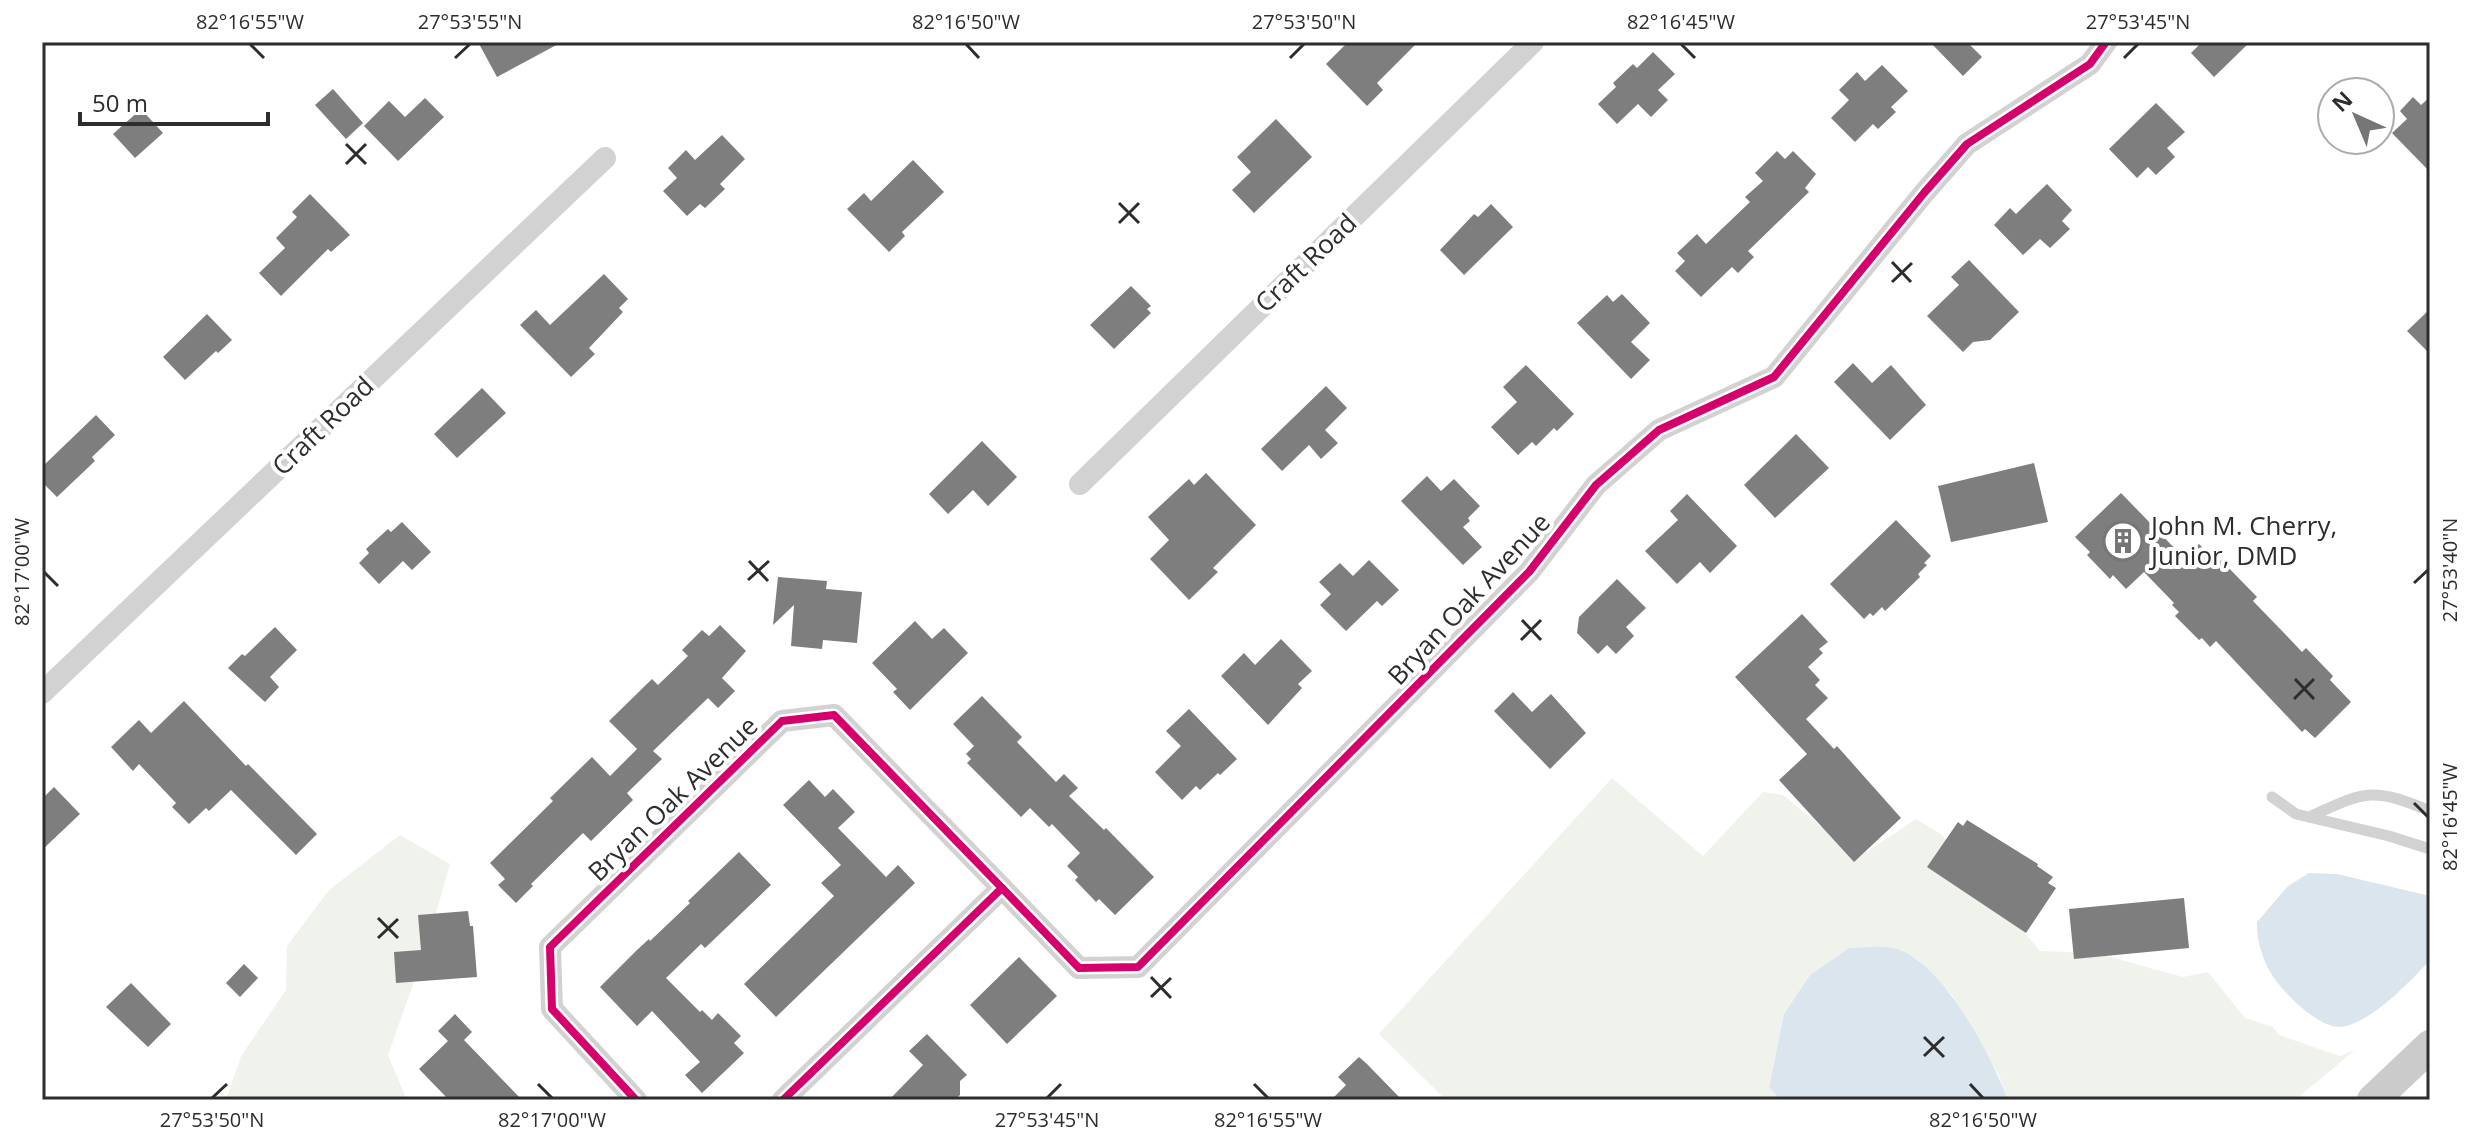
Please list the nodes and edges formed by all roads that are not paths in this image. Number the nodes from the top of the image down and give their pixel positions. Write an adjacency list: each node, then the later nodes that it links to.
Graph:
1 (1533, 42): 4 (street, Craft Road)
2 (2106, 42): 10 (street, Bryan Oak Avenue)
3 (605, 158): 5 (street, Craft Road)
4 (1080, 484)
5 (42, 693)
6 (2272, 797): 8 (lane)
7 (2430, 811): 8 (lane)
8 (2309, 817): 9 (lane)
9 (2430, 849)
10 (1002, 888): 12 (street, Bryan Oak Avenue); 13 (street)
11 (2430, 1046): 14 (main road)
12 (636, 1100)
13 (783, 1100)
14 (2373, 1100)

